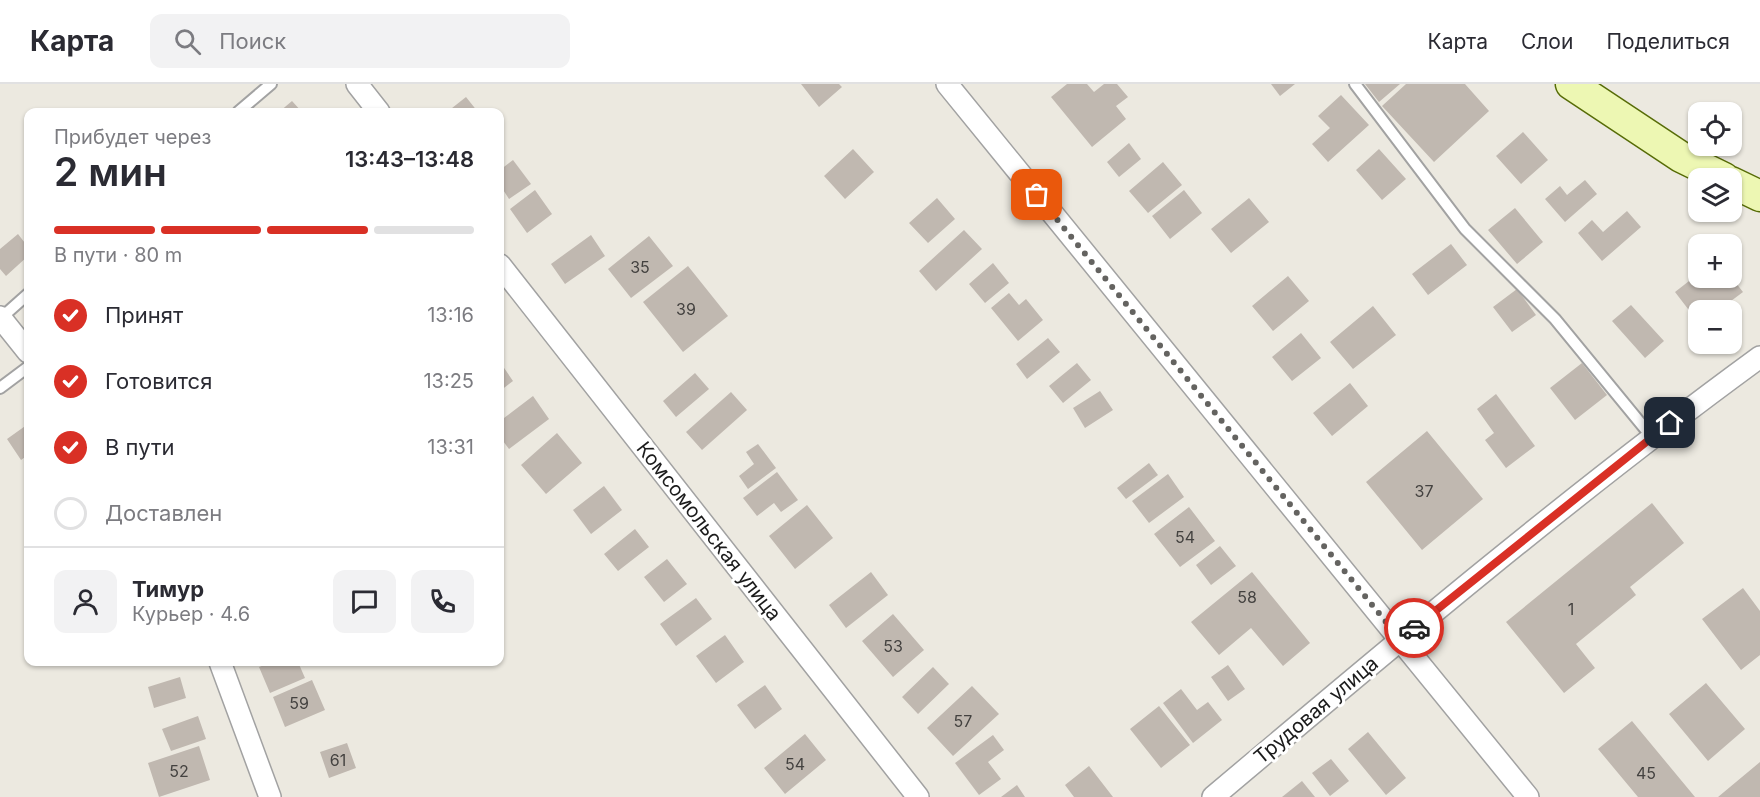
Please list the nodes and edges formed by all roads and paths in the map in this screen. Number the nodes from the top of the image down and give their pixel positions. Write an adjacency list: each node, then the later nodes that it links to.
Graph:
1 (271, 84): 6 (lane)
2 (357, 84): 7 (street)
3 (947, 84): 19 (street)
4 (1355, 84): 18 (lane)
5 (1570, 84): 8 (main road)
6 (243, 108)
7 (376, 108)
8 (1704, 168)
9 (1742, 187): 10 (main road)
10 (1760, 196)
11 (504, 270): 22 (street, Комсомольская улица)
12 (24, 298): 13 (lane)
13 (1, 318): 14 (street)
14 (24, 347)
15 (1760, 357): 18 (street, Трудовая улица)
16 (24, 370): 17 (lane)
17 (0, 387)
18 (1651, 436): 19 (street, Трудовая улица)
19 (1400, 639): 23 (street, Трудовая улица); 24 (street)
20 (221, 666): 21 (street)
21 (270, 797)
22 (918, 797)
23 (1213, 797)
24 (1528, 797)

